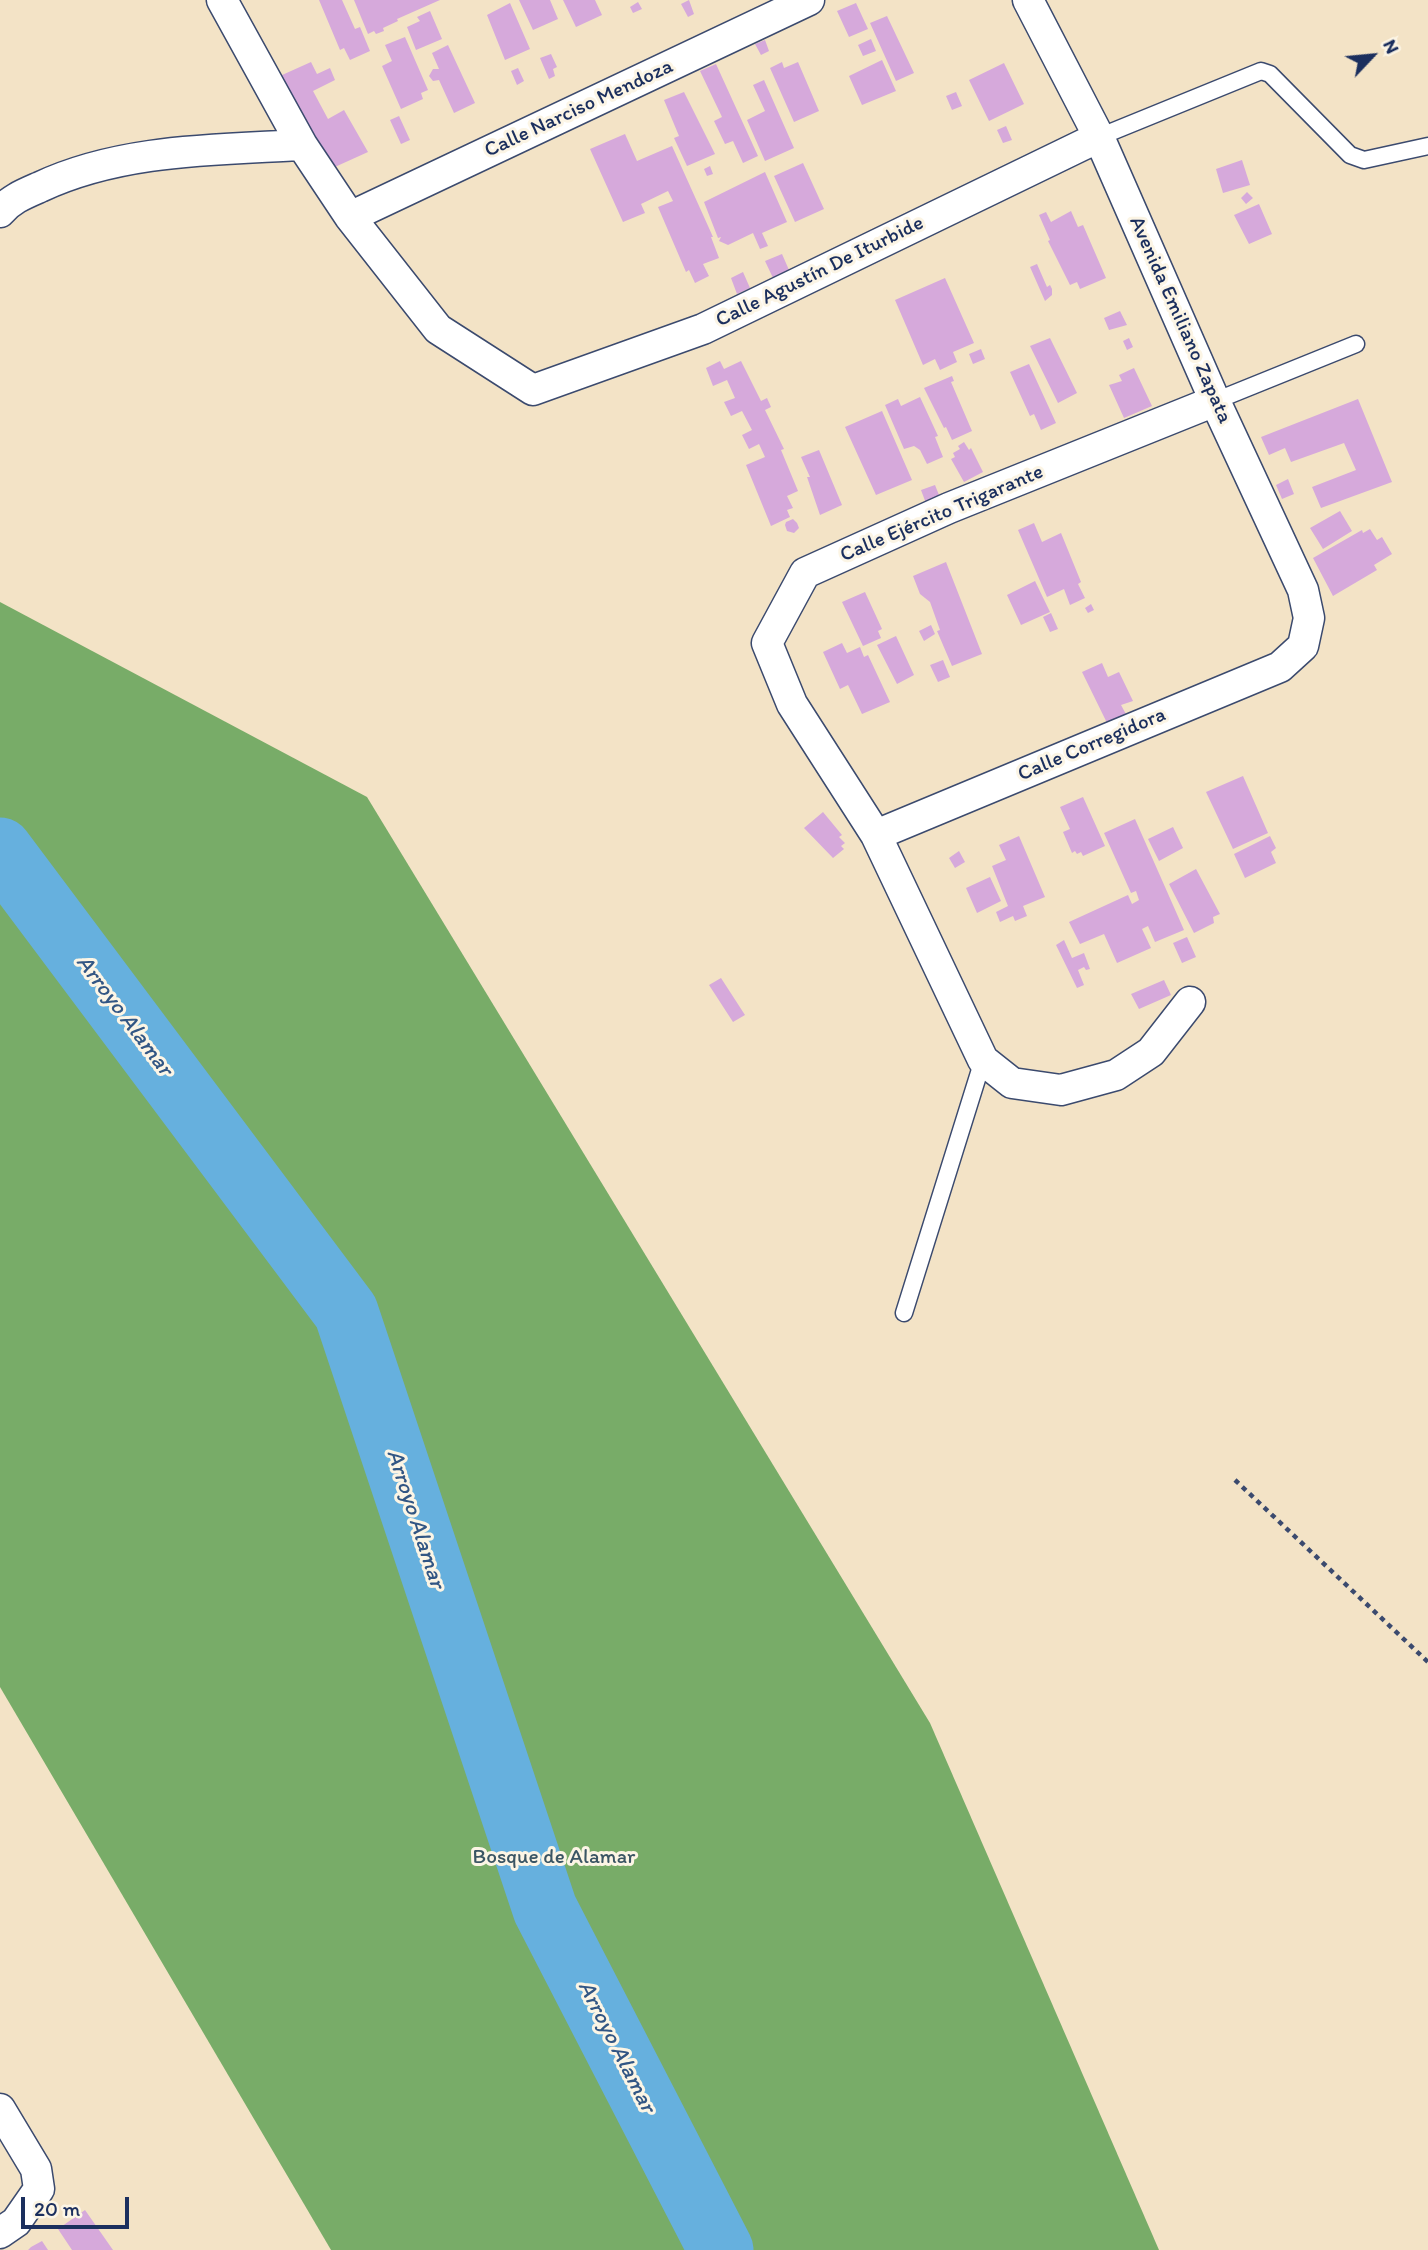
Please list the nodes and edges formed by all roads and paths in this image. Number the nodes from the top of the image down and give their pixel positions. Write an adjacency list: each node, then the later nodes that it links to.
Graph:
1 (222, 0): 5 (street)
2 (809, 0): 8 (street, Calle Narciso Mendoza)
3 (1028, 0): 4 (street, Avenida Emiliano Zapata)
4 (1099, 137): 6 (lane); 8 (street, Calle Agustín De Iturbide); 10 (street, Avenida Emiliano Zapata)
5 (302, 145): 7 (street); 8 (street)
6 (1428, 146)
7 (0, 212)
8 (350, 217)
9 (1356, 344): 10 (lane)
10 (1215, 401): 11 (street, Avenida Emiliano Zapata); 12 (street, Calle Ejército Trigarante)
11 (1303, 646): 12 (street, Calle Corregidora)
12 (876, 835): 14 (street)
13 (1190, 1002): 14 (street)
14 (983, 1060): 15 (lane)
15 (904, 1313)
16 (1235, 1480): 17 (path)
17 (1428, 1661)
18 (0, 2109): 19 (street)
19 (0, 2234)

